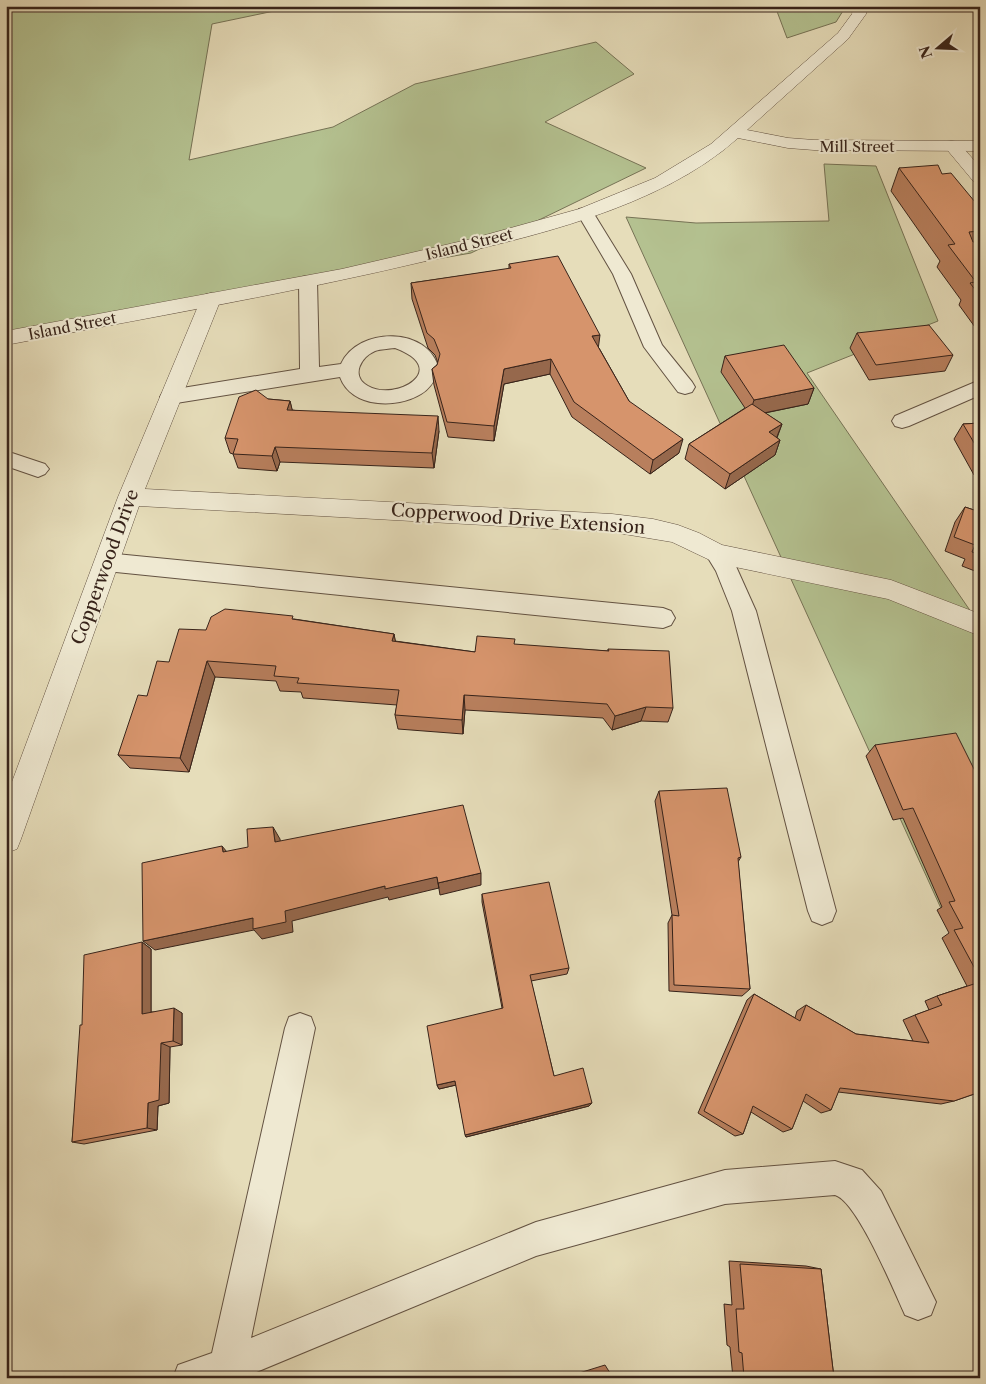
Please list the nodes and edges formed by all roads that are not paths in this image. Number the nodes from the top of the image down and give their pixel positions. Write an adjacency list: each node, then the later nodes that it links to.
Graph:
1 (860, 6): 2 (street, Island Street)
2 (736, 132): 3 (street, Mill Street); 6 (street, Island Street)
3 (952, 146): 4 (street, Mill Street); 5 (street)
4 (980, 146)
5 (980, 178)
6 (585, 213): 7 (street, Island Street); 12 (lane)
7 (308, 281): 8 (street, Island Street); 11 (lane)
8 (211, 299): 9 (street, Island Street); 14 (street, Copperwood Drive)
9 (6, 338)
10 (348, 370): 11 (lane)
11 (310, 374): 14 (lane)
12 (685, 387)
13 (980, 387): 15 (lane)
14 (170, 397): 18 (street, Copperwood Drive)
15 (902, 422)
16 (6, 458): 17 (lane)
17 (38, 470)
18 (130, 497): 19 (street, Copperwood Drive Extension); 20 (street, Copperwood Drive)
19 (716, 554): 22 (street, Copperwood Drive Extension); 24 (lane)
20 (106, 562): 21 (lane); 23 (street, Copperwood Drive)
21 (662, 618)
22 (980, 625)
23 (6, 839)
24 (822, 911)
25 (300, 1028): 27 (lane)
26 (918, 1302): 27 (lane)
27 (228, 1372): 28 (lane)
28 (191, 1378)

